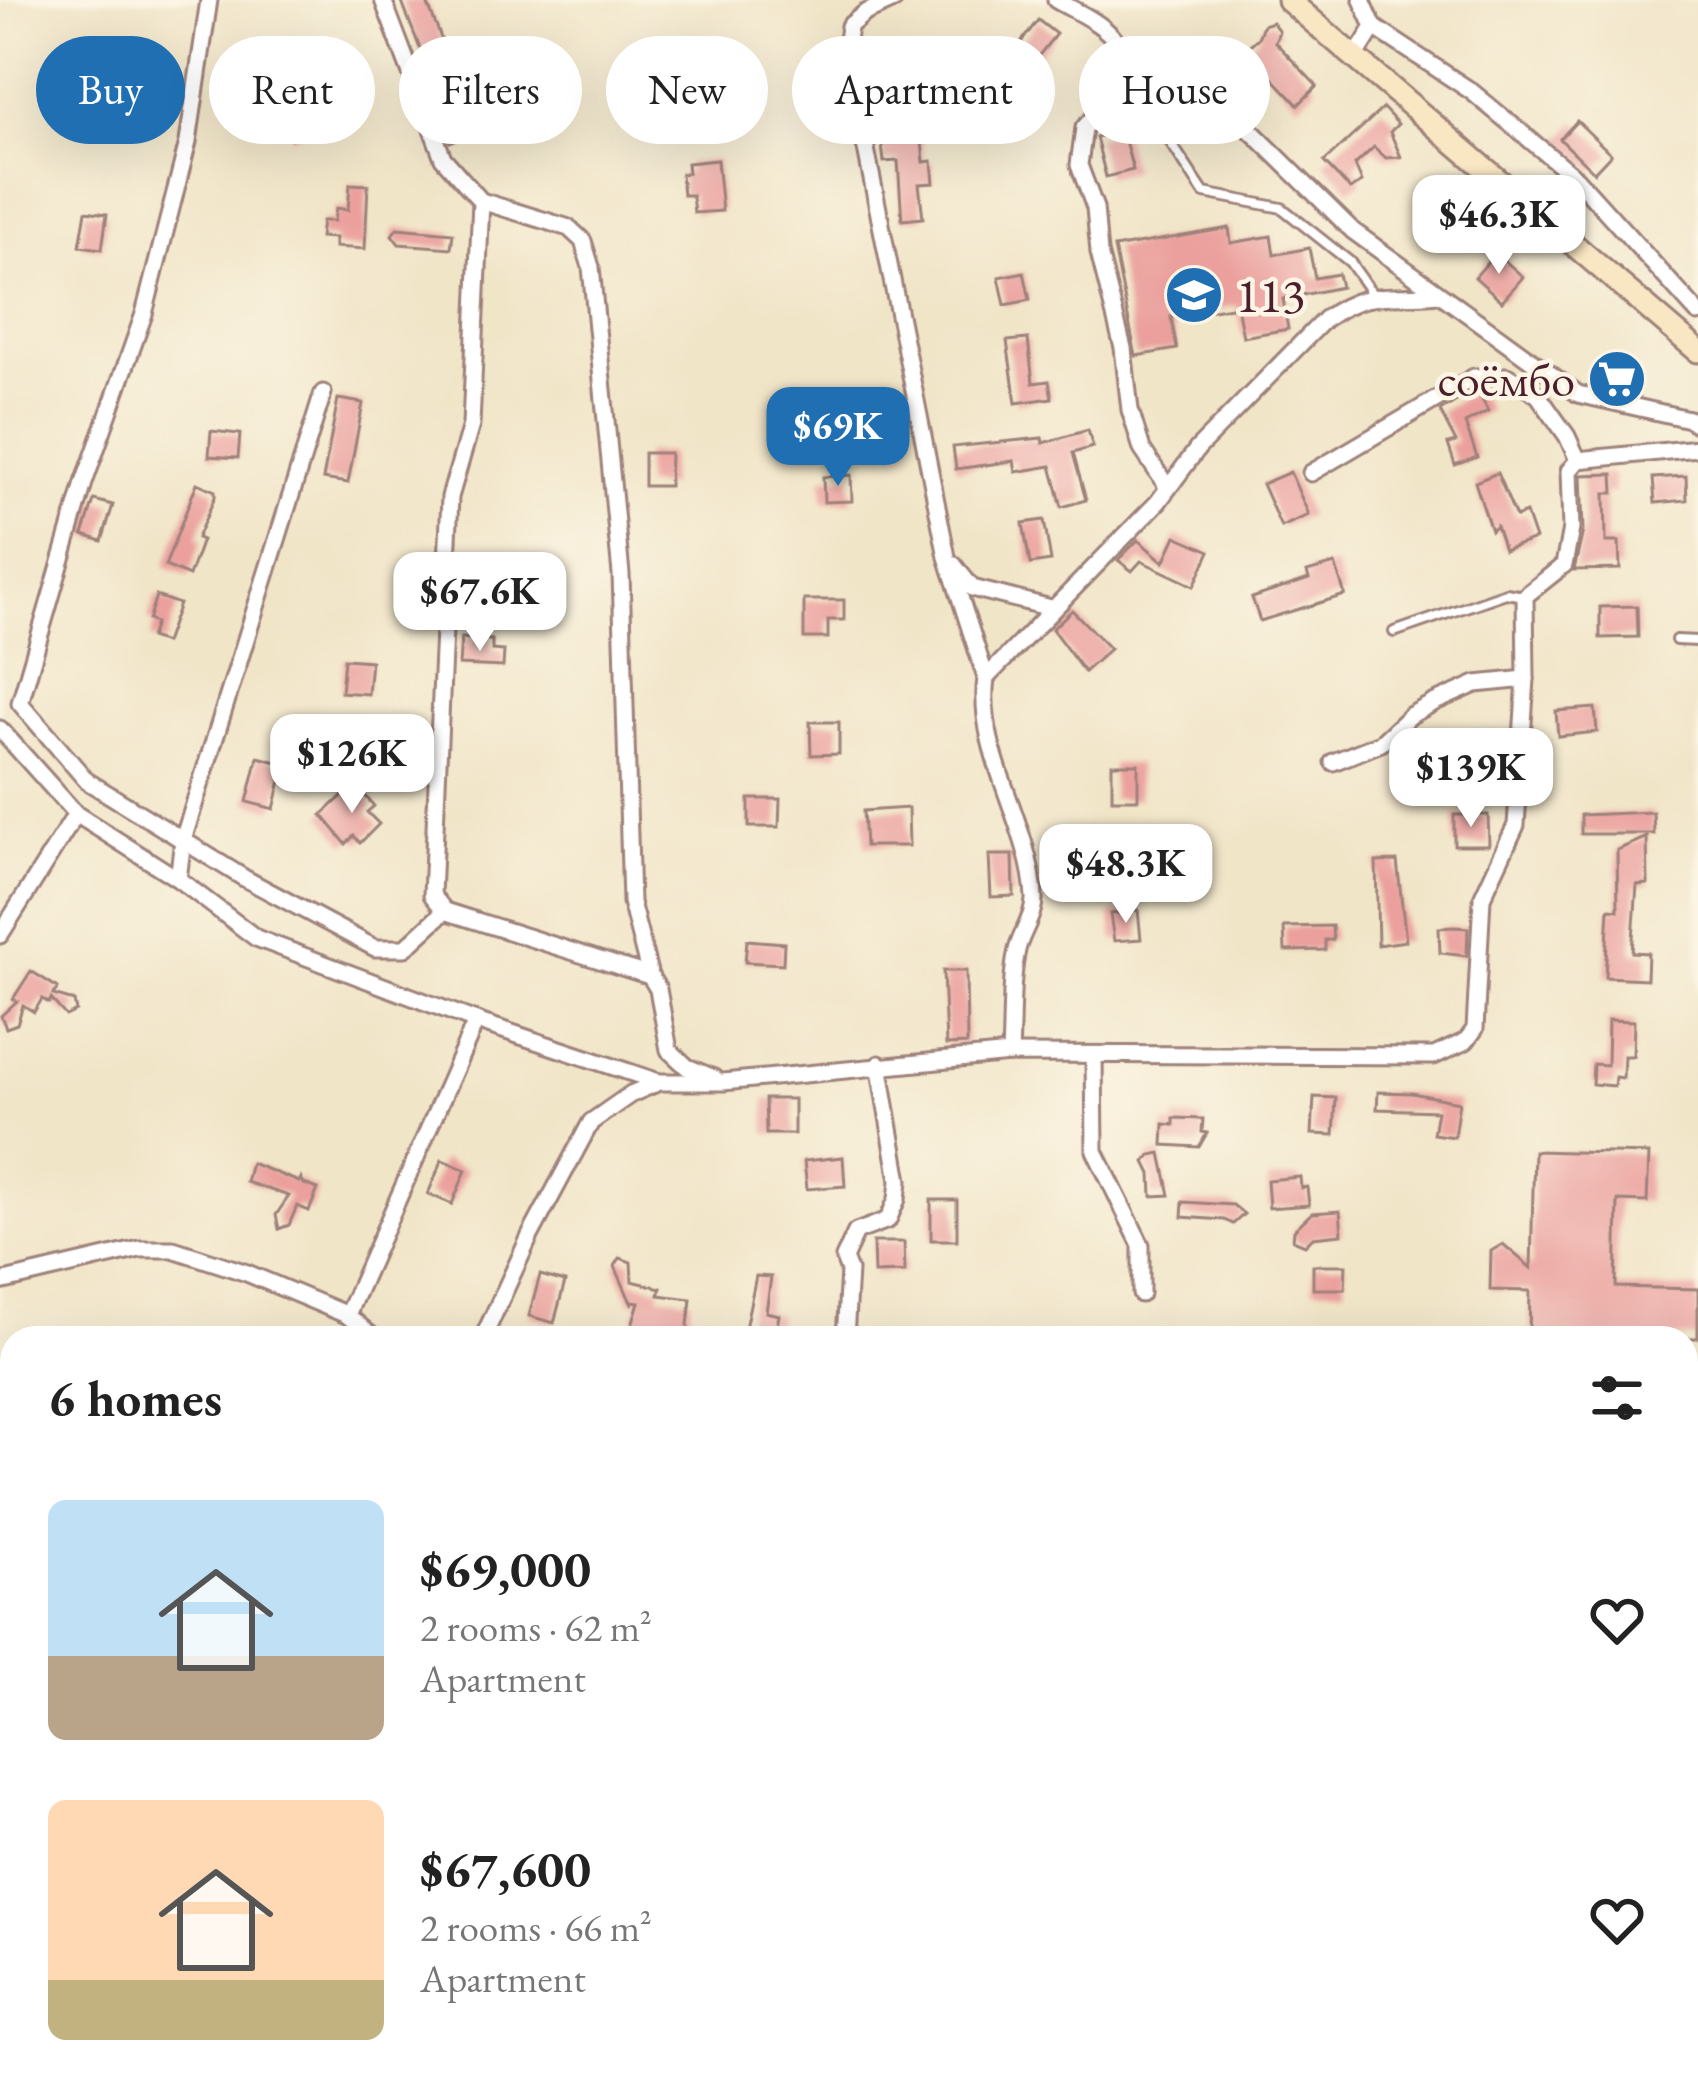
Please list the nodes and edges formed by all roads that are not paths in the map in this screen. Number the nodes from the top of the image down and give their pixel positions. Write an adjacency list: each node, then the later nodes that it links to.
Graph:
1 (208, 0): 33 (street)
2 (382, 0): 11 (street)
3 (894, 0): 22 (street)
4 (1056, 0): 21 (street)
5 (1288, 0): 8 (main road)
6 (1362, 0): 7 (street)
7 (1374, 27): 8 (street); 14 (street)
8 (1355, 57): 15 (main road)
9 (1172, 144): 13 (lane)
10 (1264, 144): 12 (street)
11 (481, 201): 35 (street); 37 (street)
12 (1438, 294): 13 (street); 17 (street)
13 (1373, 295): 21 (street)
14 (1698, 313)
15 (1698, 351)
16 (323, 393): 33 (street)
17 (1698, 424)
18 (1698, 448): 19 (street)
19 (1578, 460): 20 (street); 23 (street)
20 (1311, 473)
21 (1168, 488): 24 (street)
22 (947, 557): 24 (street); 28 (street)
23 (1525, 596): 25 (lane); 29 (street)
24 (1051, 608): 28 (street)
25 (1394, 632)
26 (1676, 640): 27 (lane)
27 (1698, 641)
28 (986, 678): 39 (street)
29 (1526, 680): 31 (street); 40 (street)
30 (0, 729): 32 (street)
31 (1333, 762)
32 (76, 814): 34 (street); 36 (street)
33 (182, 841): 34 (street); 35 (street)
34 (178, 879): 38 (street)
35 (445, 911): 37 (street)
36 (0, 934)
37 (650, 976): 43 (street)
38 (476, 1021): 42 (street); 46 (street)
39 (1010, 1054): 40 (street); 41 (street)
40 (1094, 1055): 45 (street)
41 (879, 1064): 43 (street); 49 (street)
42 (659, 1082): 43 (street); 48 (street)
43 (723, 1082)
44 (0, 1282): 46 (street)
45 (1141, 1294)
46 (347, 1316): 47 (street)
47 (359, 1326)
48 (489, 1326)
49 (846, 1326)

